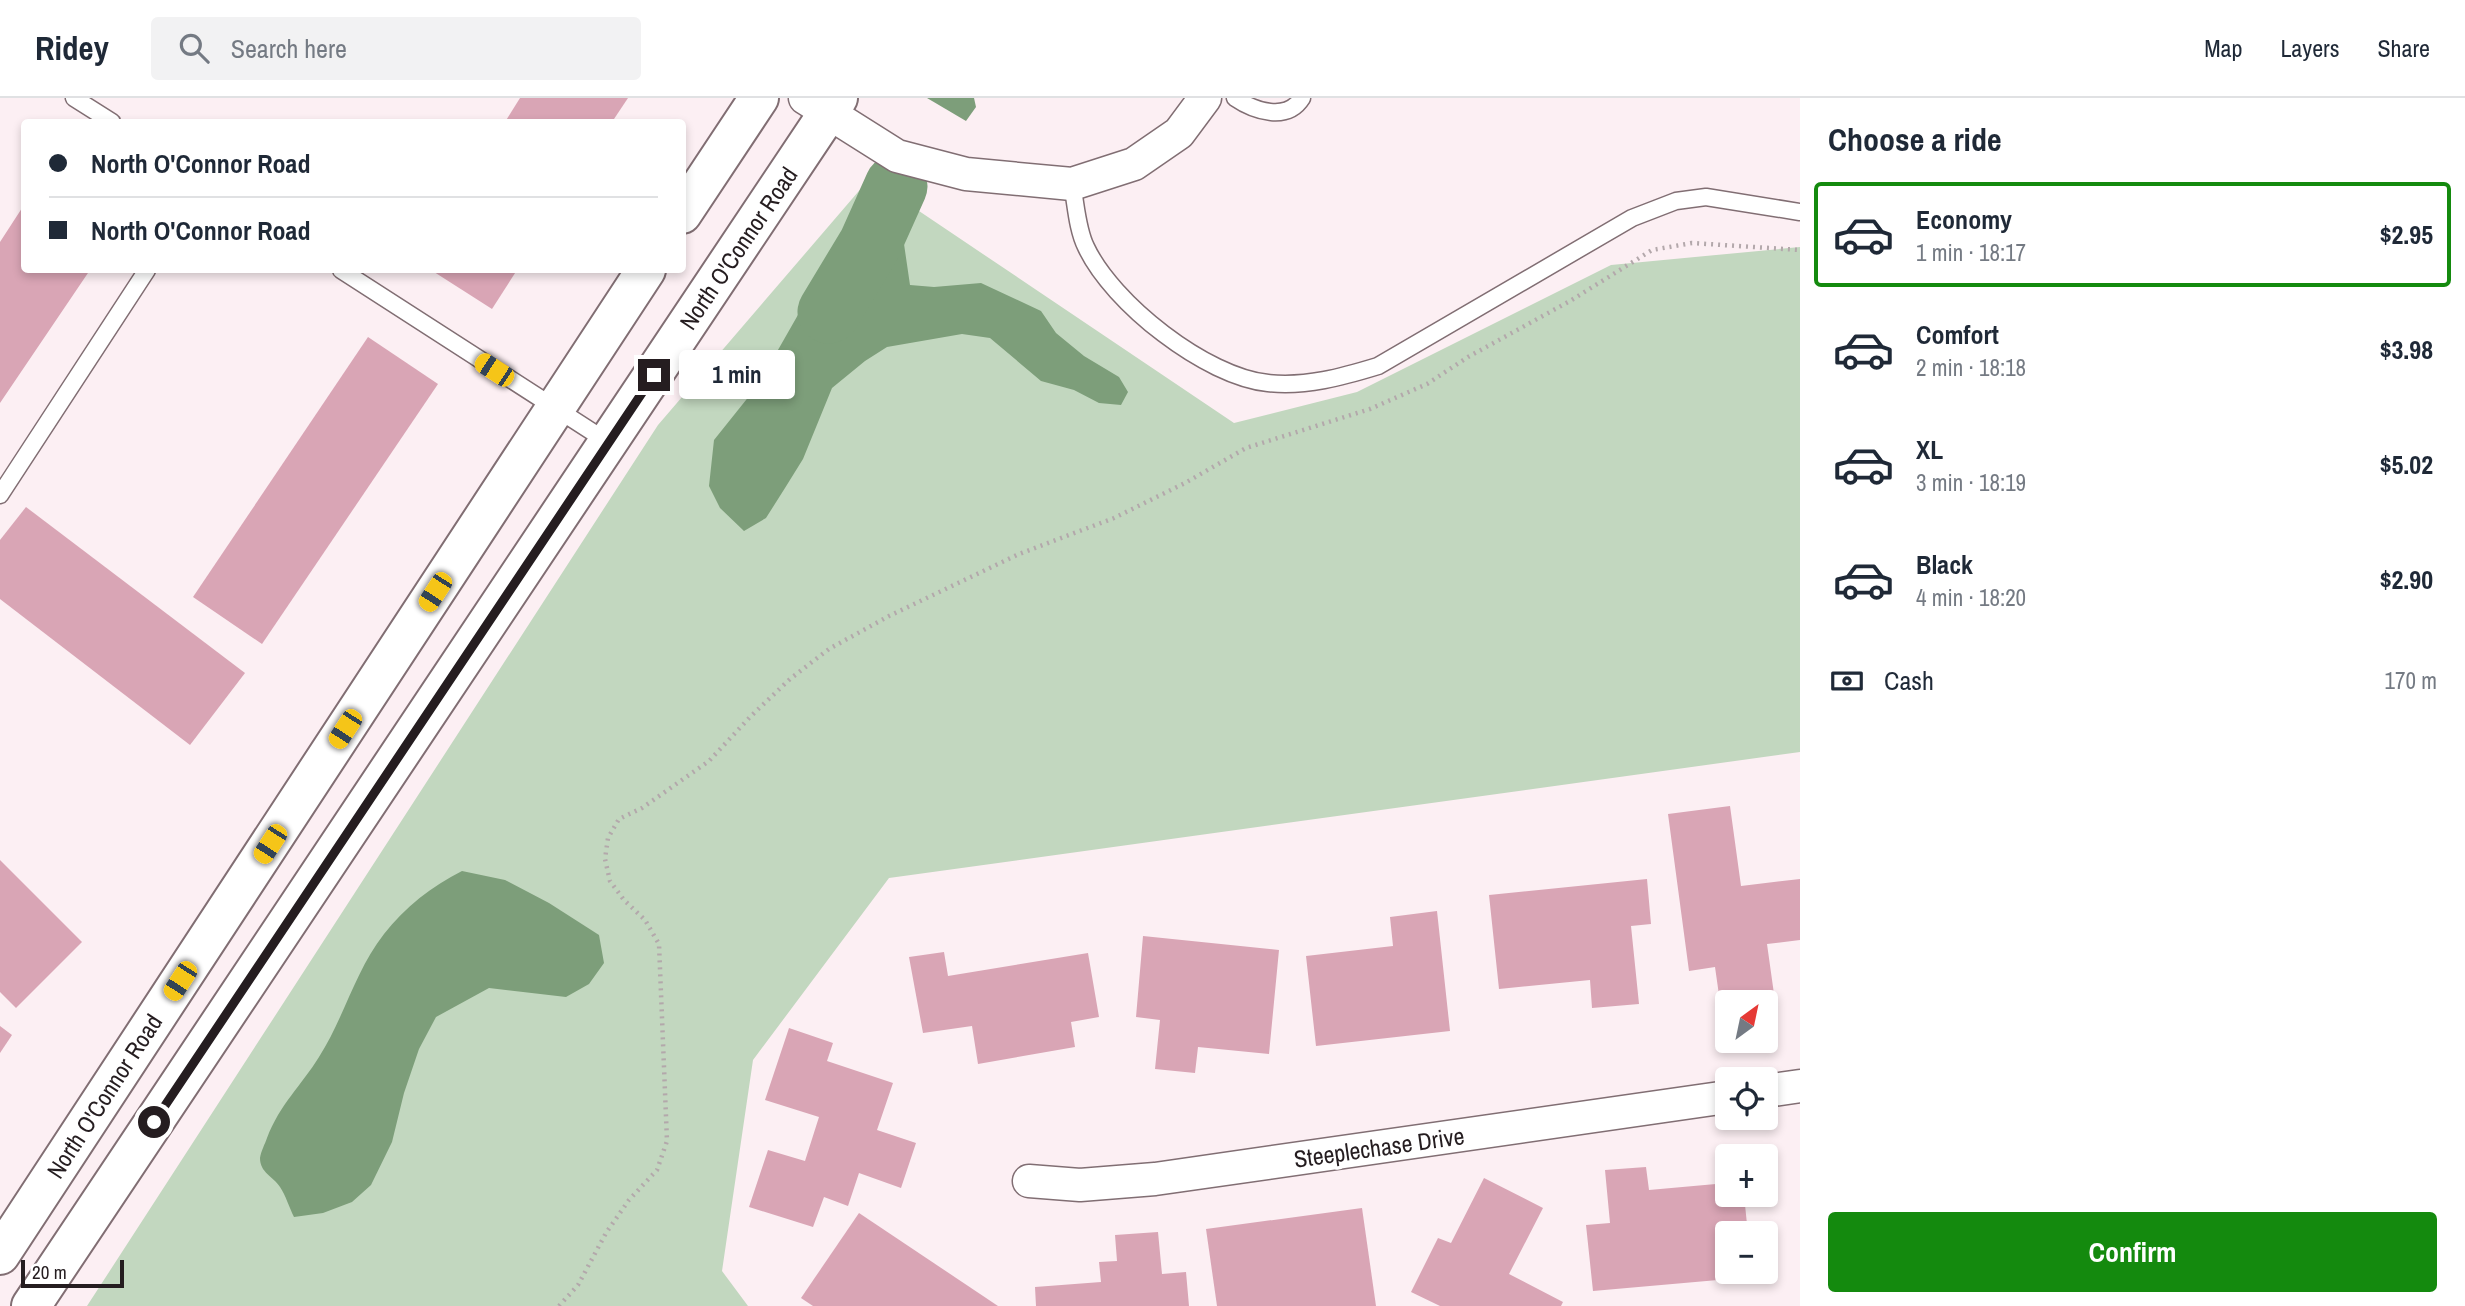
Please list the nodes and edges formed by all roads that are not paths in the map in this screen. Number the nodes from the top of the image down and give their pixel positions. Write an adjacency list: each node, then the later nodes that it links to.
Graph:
1 (75, 98): 7 (lane)
2 (759, 98): 9 (main road)
3 (1205, 98): 8 (street)
4 (1235, 98): 5 (lane)
5 (1303, 98)
6 (824, 103): 8 (street); 15 (main road, North O'Connor Road)
7 (107, 119)
8 (1072, 184): 10 (lane)
9 (686, 208)
10 (1800, 212)
11 (145, 273): 16 (lane)
12 (346, 273): 14 (lane)
13 (644, 273): 14 (main road, North O'Connor Road)
14 (555, 409): 15 (lane); 21 (main road, North O'Connor Road)
15 (608, 442): 22 (main road, North O'Connor Road)
16 (0, 495)
17 (1800, 1086): 18 (street)
18 (1778, 1089)
19 (1715, 1099): 20 (street, Steeplechase Drive)
20 (1029, 1181)
21 (0, 1255)
22 (31, 1306)

